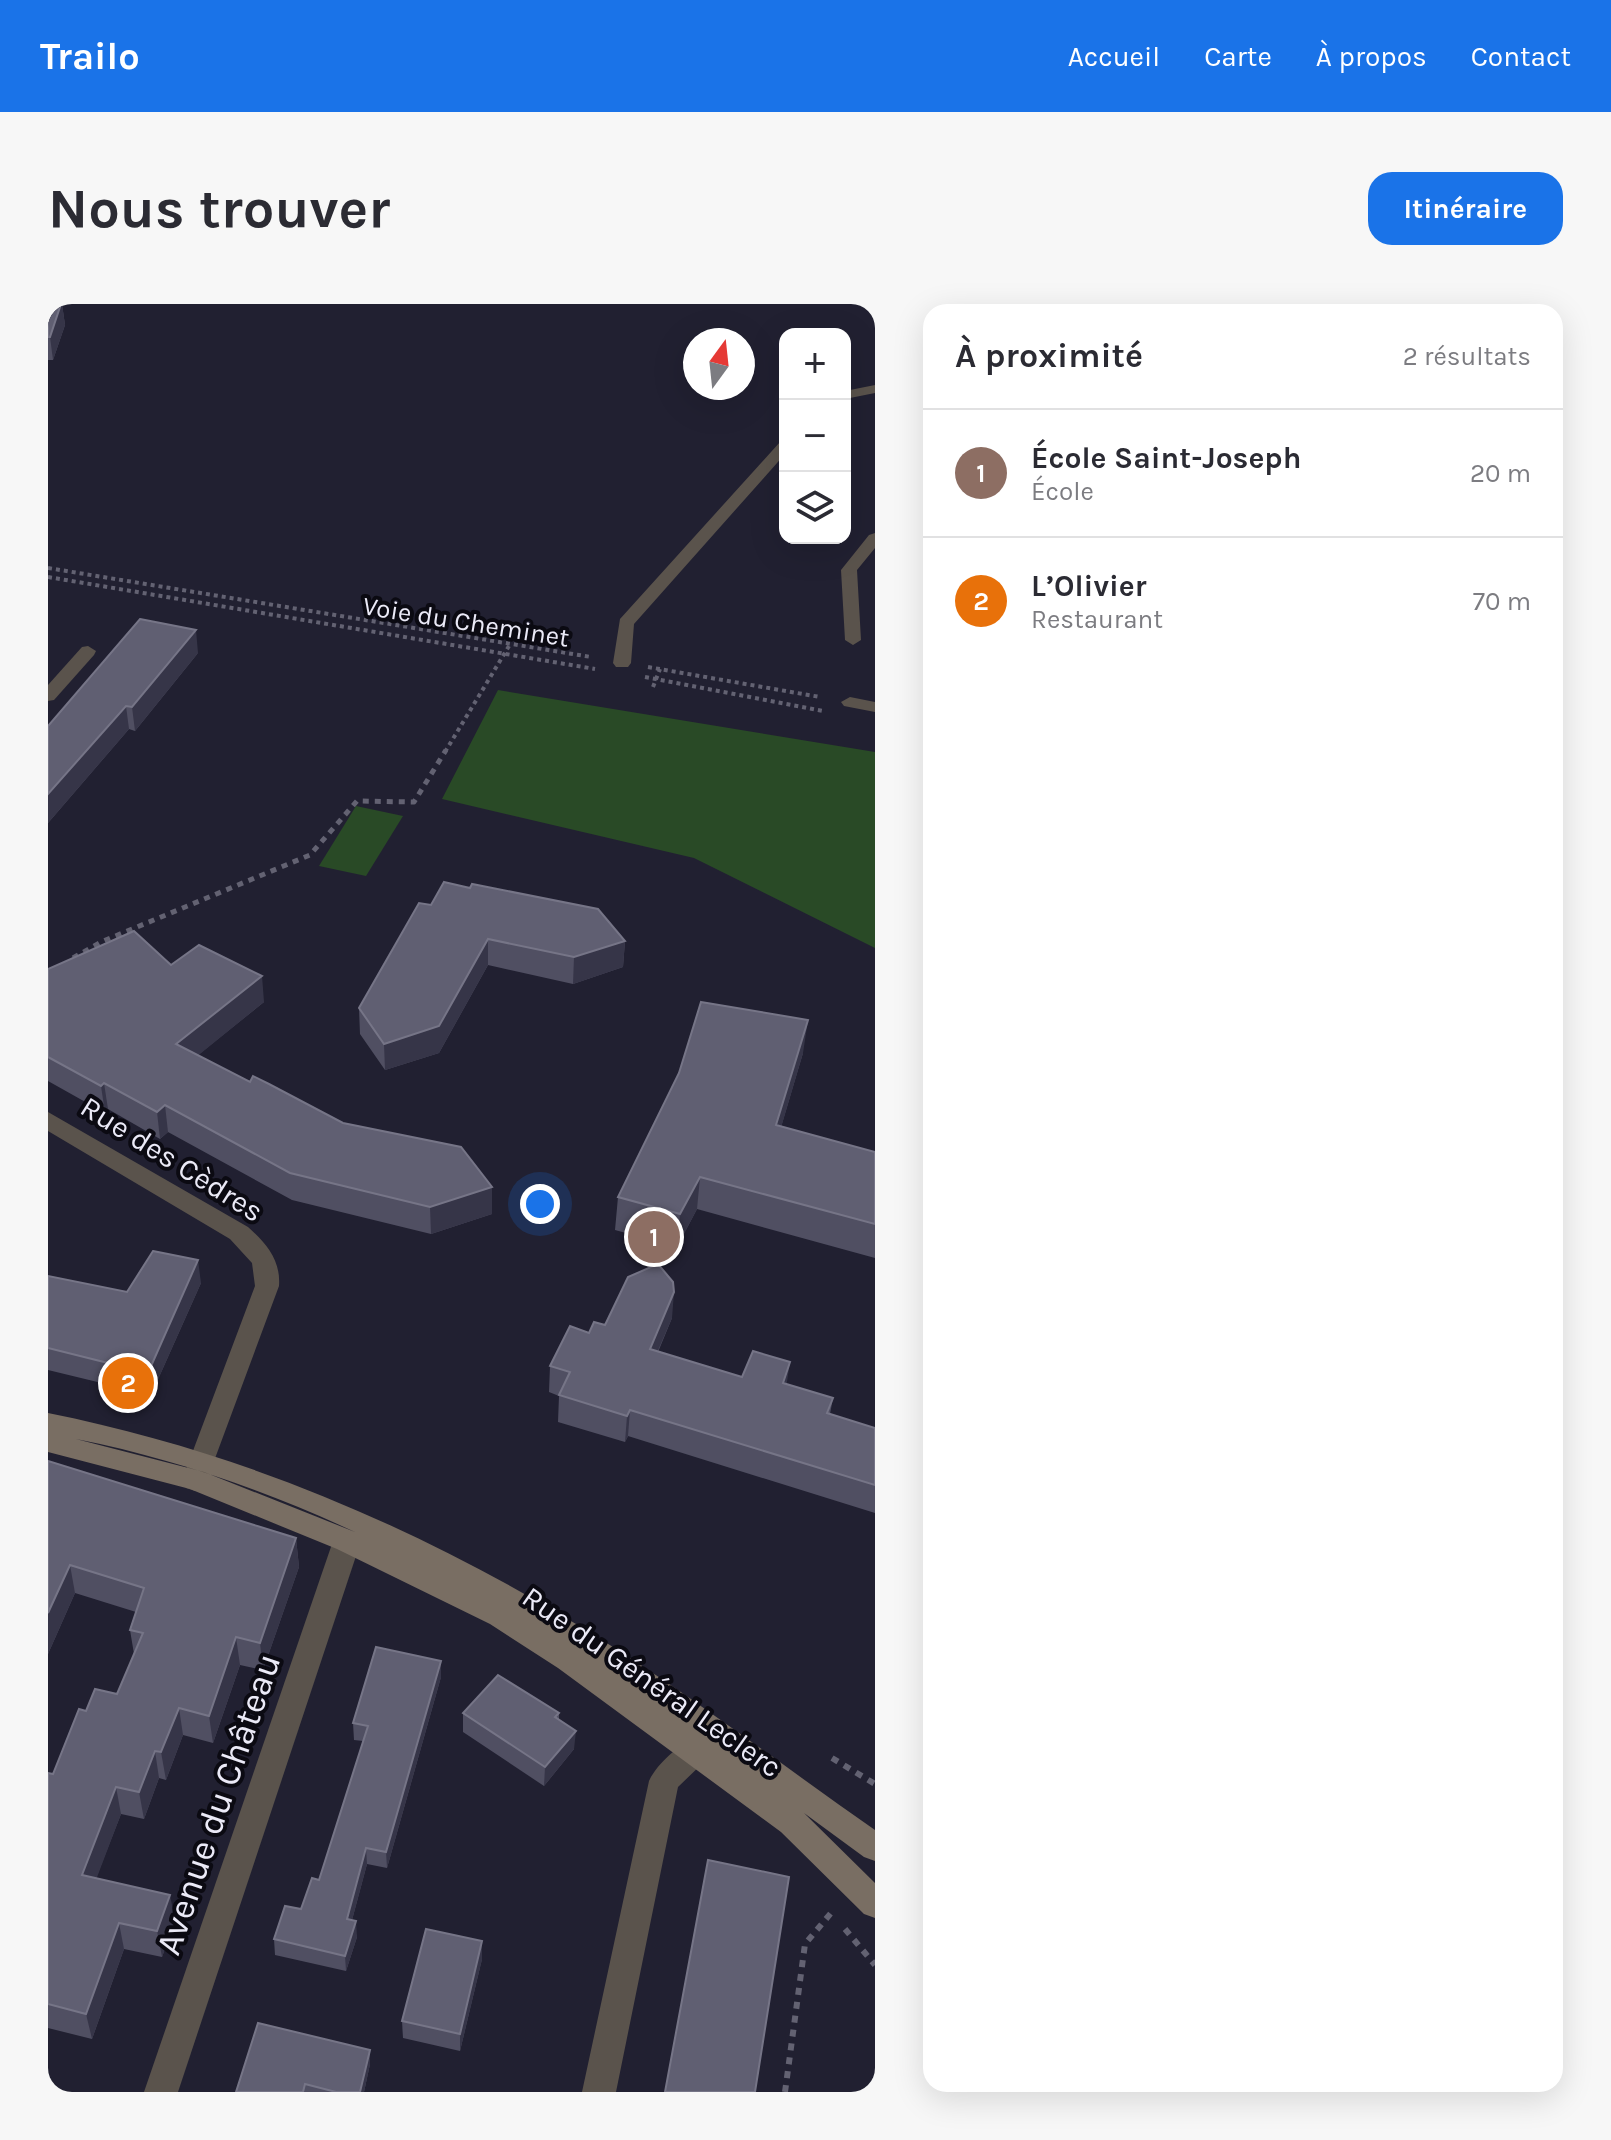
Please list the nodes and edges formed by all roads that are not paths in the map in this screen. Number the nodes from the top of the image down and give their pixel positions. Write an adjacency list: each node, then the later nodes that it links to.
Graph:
1 (875, 389): 2 (lane)
2 (851, 394)
3 (779, 452): 7 (lane)
4 (875, 538): 5 (lane)
5 (853, 640)
6 (88, 651): 8 (lane)
7 (627, 669)
8 (48, 696)
9 (850, 702): 10 (lane)
10 (875, 707)
11 (48, 1120): 14 (street, Rue des Cèdres)
12 (48, 1423): 14 (main road, Rue du Général Leclerc)
13 (48, 1442): 14 (main road, Rue du Général Leclerc)
14 (199, 1471): 15 (main road, Rue du Général Leclerc)
15 (351, 1531): 16 (main road, Rue du Général Leclerc); 19 (street, Avenue du Château)
16 (704, 1742): 17 (main road, Rue du Général Leclerc); 18 (main road, Rue du Général Leclerc); 20 (street)
17 (875, 1847)
18 (875, 1904)
19 (161, 2092)
20 (599, 2092)

